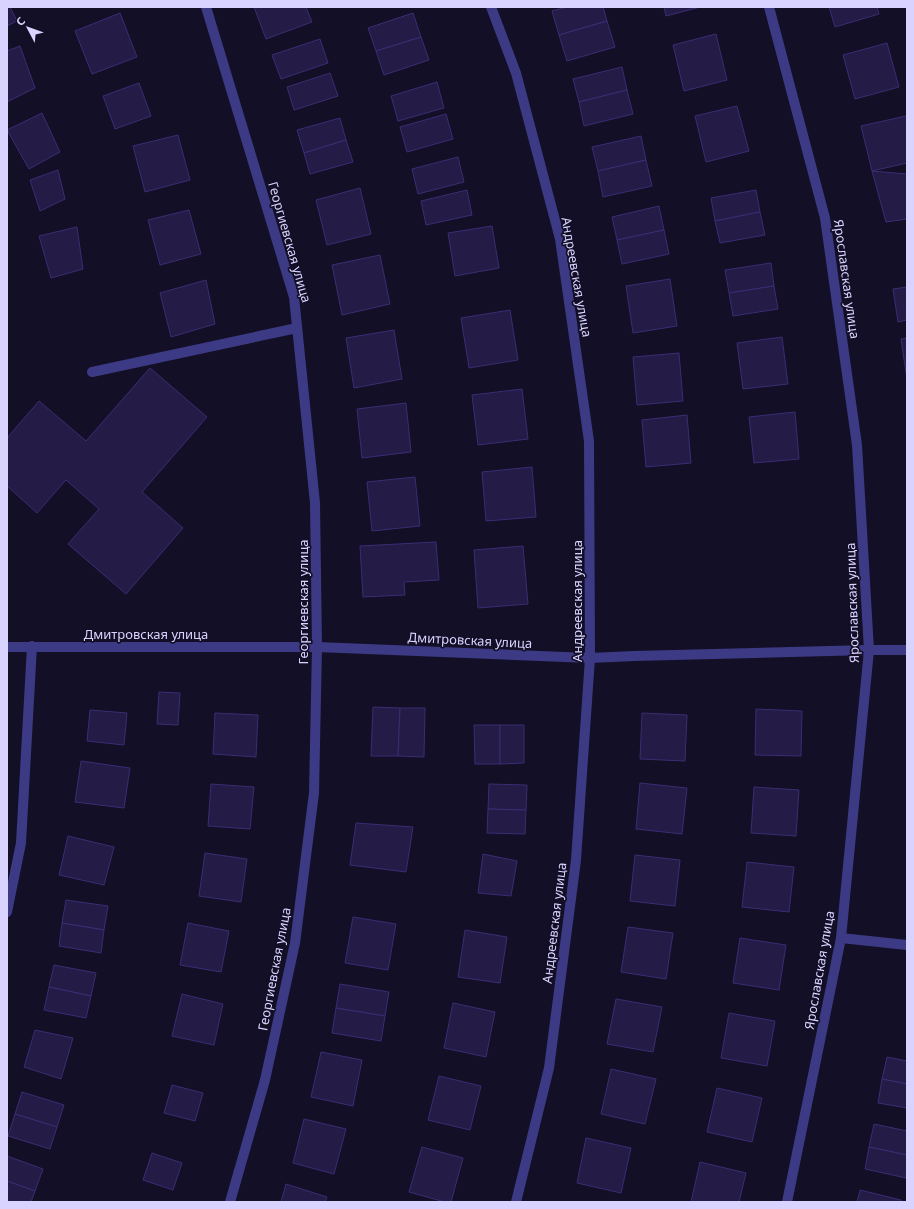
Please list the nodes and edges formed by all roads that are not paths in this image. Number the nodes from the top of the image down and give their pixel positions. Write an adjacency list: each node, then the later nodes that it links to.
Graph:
1 (206, 7): 4 (street, Георгиевская улица)
2 (491, 7): 11 (street, Андреевская улица)
3 (769, 7): 9 (street, Ярославская улица)
4 (297, 328): 5 (street); 8 (street, Георгиевская улица)
5 (92, 372)
6 (32, 646): 7 (street, Дмитровская улица); 8 (street, Дмитровская улица); 12 (street)
7 (7, 647)
8 (317, 647): 11 (street, Дмитровская улица); 15 (street, Георгиевская улица)
9 (869, 650): 10 (street, Дмитровская улица); 11 (street, Дмитровская улица); 13 (street, Ярославская улица)
10 (907, 650)
11 (590, 658): 16 (street, Андреевская улица)
12 (7, 912)
13 (841, 938): 14 (street); 17 (street, Ярославская улица)
14 (907, 945)
15 (230, 1202)
16 (516, 1202)
17 (787, 1202)

